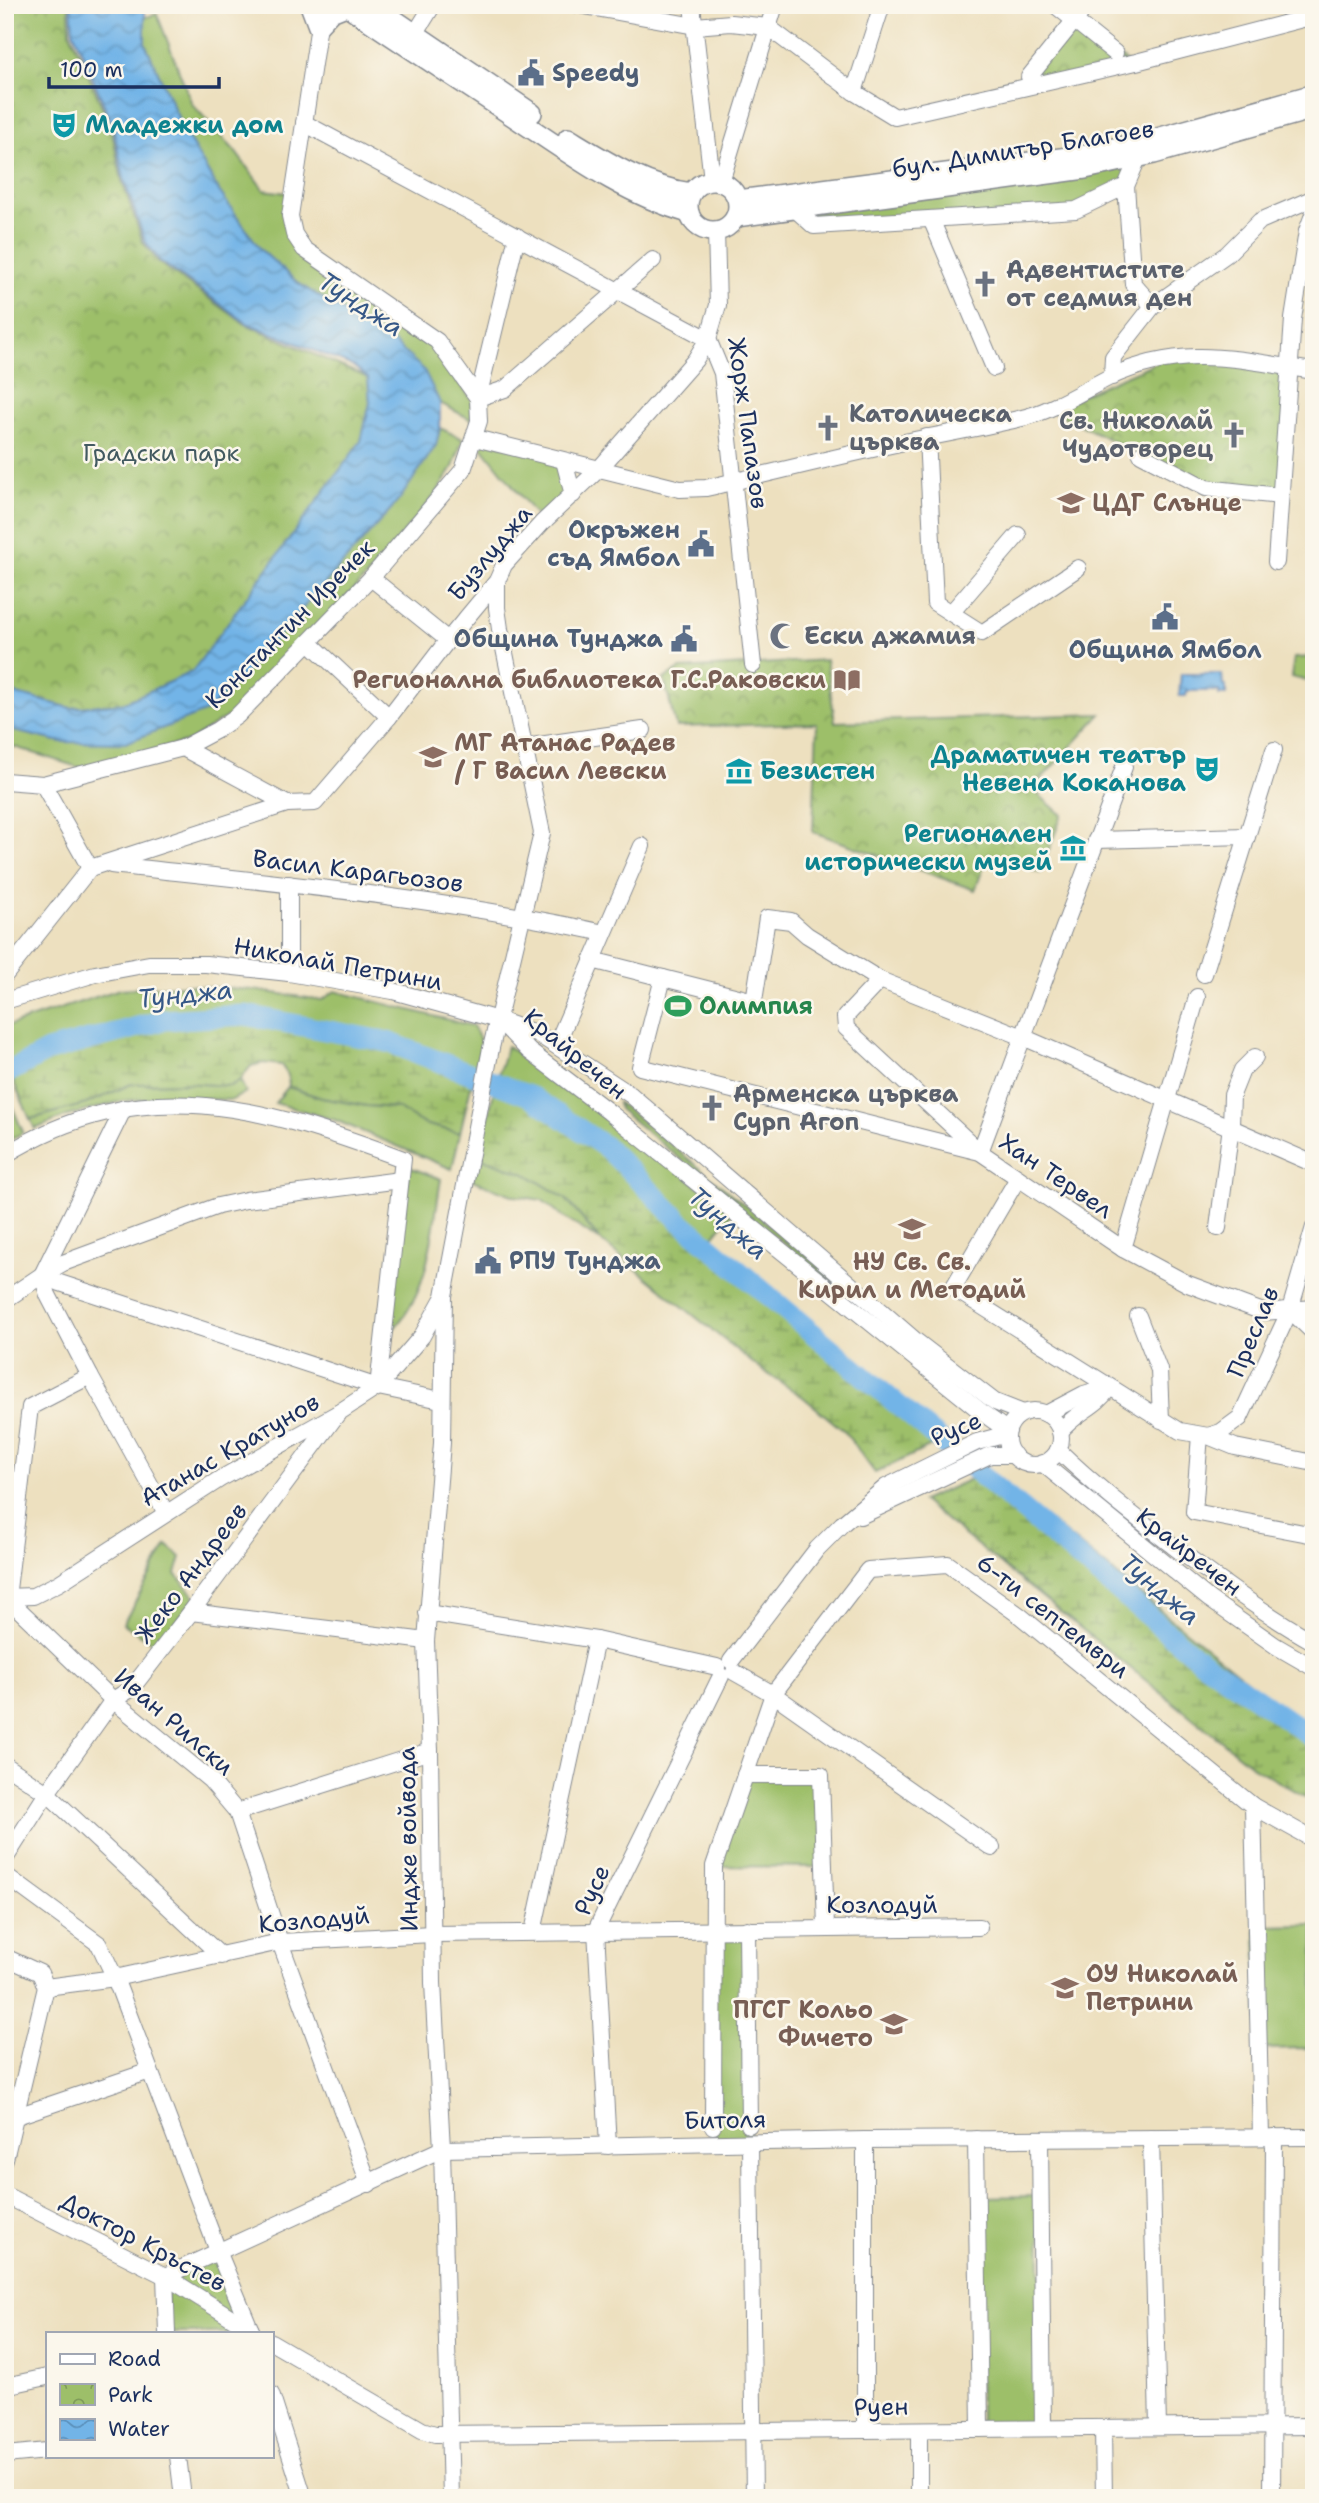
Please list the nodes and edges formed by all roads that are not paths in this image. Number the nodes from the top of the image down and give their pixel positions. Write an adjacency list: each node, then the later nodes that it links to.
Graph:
1 (310, 5): 16 (main road)
2 (322, 5): 16 (street)
3 (346, 5): 16 (main road); 34 (main road)
4 (373, 5): 19 (main road)
5 (433, 5): 19 (street)
6 (579, 5): 17 (street)
7 (692, 5): 17 (street)
8 (775, 5): 18 (street)
9 (881, 5): 22 (street)
10 (1055, 5): 15 (street)
11 (1087, 5): 15 (street)
12 (1303, 5): 13 (street)
13 (1314, 11)
14 (1314, 16): 22 (street)
15 (1076, 20): 20 (street); 21 (street)
16 (318, 26): 25 (street)
17 (695, 26): 18 (street); 27 (street)
18 (768, 27): 22 (street); 27 (street)
19 (415, 34): 29 (main road)
20 (1115, 53)
21 (1029, 77)
22 (854, 92)
23 (1314, 94): 31 (main road, бул. Димитър Благоев)
24 (1314, 109): 26 (main road, бул. Димитър Благоев)
25 (304, 122): 37 (street); 46 (street)
26 (1138, 158): 28 (street); 32 (main road, бул. Димитър Благоев)
27 (717, 181): 29 (main road); 31 (main road)
28 (1126, 186): 35 (street); 40 (street)
29 (691, 193): 34 (main road)
30 (1314, 198): 40 (street)
31 (737, 208): 32 (main road, бул. Димитър Благоев); 36 (main road)
32 (794, 209): 35 (street)
33 (1314, 212): 42 (street)
34 (689, 214): 36 (main road)
35 (930, 219): 43 (street)
36 (716, 231): 41 (street, Жорж Папазов)
37 (517, 236): 39 (street); 46 (street, Константин Иречек)
38 (653, 260): 39 (street)
39 (620, 291): 41 (street); 46 (street)
40 (1153, 306): 45 (street)
41 (708, 339): 51 (street, Бузлуджа); 52 (street, Жорж Папазов)
42 (1289, 367): 44 (street); 45 (street); 54 (street)
43 (994, 368)
44 (1314, 371)
45 (1112, 377): 47 (street)
46 (478, 398): 48 (street, Константин Иречек)
47 (928, 437): 52 (street); 60 (street)
48 (475, 438): 50 (street); 58 (street, Константин Иречек)
49 (1141, 454): 54 (street)
50 (564, 461): 51 (street); 53 (street)
51 (598, 469): 52 (street); 53 (street, Бузлуджа)
52 (735, 481): 63 (street, Жорж Папазов)
53 (573, 495): 59 (street, Бузлуджа)
54 (1280, 496): 56 (street)
55 (1018, 535): 60 (street)
56 (1276, 562)
57 (1078, 568): 60 (street)
58 (370, 578): 61 (street); 62 (street, Константин Иречек)
59 (498, 580): 61 (street, Бузлуджа); 66 (street, Индже войвода)
60 (951, 613)
61 (448, 640): 64 (street, Бузлуджа)
62 (309, 642): 64 (street); 67 (street, Константин Иречек)
63 (753, 665)
64 (389, 717): 72 (street, Бузлуджа)
65 (643, 730): 66 (street)
66 (525, 747): 78 (street, Индже войвода)
67 (183, 748): 71 (street, Константин Иречек); 72 (street)
68 (1274, 750): 73 (street)
69 (1124, 767): 74 (street)
70 (5, 781): 71 (street, Константин Иречек)
71 (43, 784): 76 (street)
72 (287, 804): 76 (street)
73 (1247, 836): 74 (street); 82 (street)
74 (1097, 840): 90 (street)
75 (642, 846): 79 (street)
76 (98, 866): 77 (street, Васил Карагьозов); 83 (street)
77 (289, 884): 78 (street, Васил Карагьозов); 81 (street)
78 (523, 916): 79 (street, Васил Карагьозов); 88 (street, Индже войвода)
79 (604, 933): 80 (street)
80 (592, 960): 84 (street); 89 (street)
81 (289, 973): 87 (street, Николай Петрини); 88 (street, Николай Петрини)
82 (1204, 974)
83 (5, 975)
84 (663, 978): 85 (street); 95 (street, Хан Тервел)
85 (880, 980): 90 (street); 95 (street)
86 (1196, 997): 92 (street)
87 (5, 1001)
88 (498, 1020): 104 (street, Индже войвода); 114 (street, Крайречен); 117 (street, Крайречен)
89 (561, 1034)
90 (1023, 1037): 92 (street); 95 (street)
91 (1255, 1057): 94 (street)
92 (1167, 1100): 94 (street); 102 (street)
93 (124, 1108): 96 (street); 99 (street); 103 (street)
94 (1231, 1126): 97 (street); 101 (street)
95 (980, 1152): 98 (street, Хан Тервел)
96 (5, 1155)
97 (1314, 1164)
98 (1018, 1178): 102 (street, Хан Тервел); 112 (street)
99 (400, 1180): 103 (street); 111 (street)
100 (1314, 1227): 107 (street, Преслав)
101 (1217, 1228)
102 (1123, 1249): 107 (street, Хан Тервел)
103 (42, 1275): 105 (street); 110 (street); 111 (street)
104 (444, 1296): 111 (street, Атанас Кратунов); 113 (street, Индже войвода)
105 (5, 1300)
106 (1314, 1308): 107 (street, Хан Тервел)
107 (1290, 1310): 109 (street); 123 (street, Преслав)
108 (1138, 1316): 120 (street)
109 (1314, 1333)
110 (90, 1376): 129 (street); 132 (street)
111 (378, 1387): 113 (street); 116 (street, Атанас Кратунов)
112 (1108, 1387): 115 (street); 118 (street); 119 (street)
113 (442, 1400): 134 (street, Индже войвода)
114 (976, 1408): 121 (street, Крайречен); 124 (street)
115 (1141, 1408): 119 (street); 120 (street)
116 (338, 1413): 129 (street, Атанас Кратунов); 133 (street, Жеко Андреев)
117 (1023, 1413): 118 (street); 121 (street)
118 (1046, 1414): 122 (street)
119 (1076, 1415): 122 (street)
120 (1161, 1420): 123 (street)
121 (1008, 1432): 124 (street, Русе); 126 (street)
122 (1060, 1432): 125 (street)
123 (1204, 1435): 128 (street); 131 (street)
124 (977, 1442): 130 (street, Русе)
125 (1058, 1450): 127 (street); 137 (street, Крайречен)
126 (1014, 1455): 127 (street); 130 (street, Русе)
127 (1042, 1463): 138 (street, Крайречен)
128 (1314, 1463)
129 (166, 1513): 132 (street, Атанас Кратунов)
130 (842, 1524): 139 (street, Русе)
131 (1314, 1535)
132 (6, 1597): 141 (street, Иван Рилски)
133 (191, 1612): 136 (street); 141 (street, Жеко Андреев)
134 (427, 1613): 135 (street); 136 (street, Индже войвода)
135 (596, 1640): 139 (street); 157 (street)
136 (426, 1641): 142 (street, Индже войвода)
137 (1314, 1643)
138 (1314, 1668)
139 (726, 1669): 140 (street); 156 (street, Русе)
140 (772, 1694): 144 (street, 6-ти септември); 146 (street, 6-ти септември); 149 (street)
141 (113, 1700): 145 (street, Жеко Андреев); 147 (street, Иван Рилски)
142 (430, 1751): 147 (street); 158 (street, Индже войвода)
143 (5, 1765): 145 (street)
144 (745, 1775): 153 (street); 154 (street, 6-ти септември)
145 (47, 1793): 150 (street, Жеко Андреев); 160 (street)
146 (1253, 1806): 148 (street, 6-ти септември); 168 (street)
147 (237, 1812): 159 (street, Иван Рилски)
148 (1314, 1840)
149 (992, 1848)
150 (5, 1859)
151 (5, 1875): 162 (street)
152 (979, 1927): 153 (street, Козлодуй)
153 (826, 1928): 155 (street, Козлодуй)
154 (712, 1929): 155 (street, Козлодуй); 156 (street, Козлодуй); 167 (street, 6-ти септември)
155 (747, 1929): 166 (street)
156 (596, 1930): 157 (street, Козлодуй); 175 (street, Русе)
157 (533, 1932): 158 (street, Козлодуй)
158 (432, 1934): 159 (street, Козлодуй); 176 (street, Индже войвода)
159 (280, 1942): 160 (street, Козлодуй); 178 (street, Иван Рилски)
160 (220, 1956): 162 (street, Козлодуй)
161 (5, 1957): 163 (street)
162 (115, 1978): 163 (street, Козлодуй); 164 (street)
163 (46, 1987): 165 (street)
164 (150, 2071): 165 (street); 180 (street)
165 (14, 2118): 177 (street)
166 (749, 2125)
167 (713, 2126)
168 (1267, 2137): 169 (street, Битоля); 170 (street, Битоля); 188 (street)
169 (1314, 2137)
170 (1151, 2138): 172 (street, Битоля); 190 (street)
171 (976, 2139): 172 (street, Битоля); 173 (street, Битоля); 193 (street)
172 (1040, 2139): 191 (street)
173 (865, 2140): 174 (street, Битоля); 194 (street)
174 (750, 2143): 175 (street, Битоля); 196 (street)
175 (608, 2146): 176 (street, Битоля)
176 (442, 2149): 178 (street, Битоля); 197 (street, Индже войвода)
177 (5, 2159)
178 (369, 2183): 180 (street, Битоля)
179 (5, 2195): 181 (street, Доктор Кръстев)
180 (218, 2251): 181 (street, Битоля); 183 (street)
181 (166, 2276): 182 (street); 183 (street, Доктор Кръстев)
182 (167, 2332)
183 (250, 2332)
184 (273, 2343): 197 (street)
185 (46, 2377): 186 (street)
186 (5, 2386)
187 (273, 2400): 202 (street)
188 (1272, 2426): 189 (street, Руен); 190 (street, Руен); 207 (street)
189 (1314, 2426)
190 (1158, 2427): 192 (street, Руен)
191 (1043, 2428): 192 (street, Руен); 193 (street, Руен)
192 (1103, 2428): 206 (street)
193 (980, 2429): 195 (street, Руен)
194 (865, 2430): 195 (street, Руен); 196 (street, Руен)
195 (919, 2430): 205 (street)
196 (754, 2432): 197 (street, Руен); 204 (street)
197 (450, 2435): 203 (street, Индже войвода)
198 (46, 2451): 199 (street)
199 (5, 2455)
200 (178, 2458): 201 (street)
201 (181, 2497)
202 (304, 2498)
203 (451, 2498)
204 (754, 2498)
205 (919, 2498)
206 (1104, 2498)
207 (1272, 2498)

